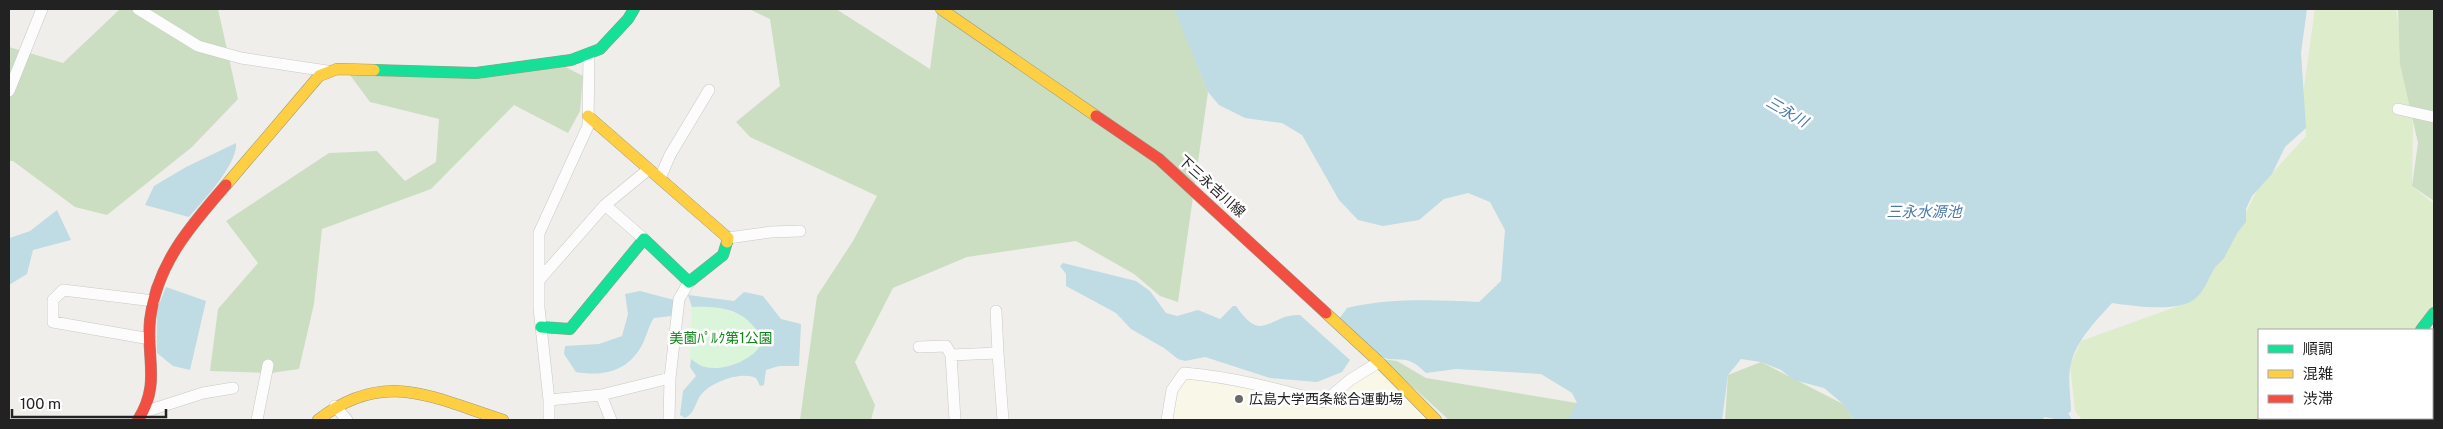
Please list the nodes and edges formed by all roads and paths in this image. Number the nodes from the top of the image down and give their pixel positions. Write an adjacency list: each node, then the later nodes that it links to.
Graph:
1 (42, 9): 8 (street)
2 (138, 9): 6 (street)
3 (634, 9): 5 (street)
4 (941, 9): 29 (street, 下三永吉川線)
5 (589, 54): 6 (street); 10 (street)
6 (327, 71): 20 (street)
7 (710, 90): 13 (street)
8 (9, 91)
9 (2398, 109): 11 (street)
10 (588, 116): 12 (street); 18 (street)
11 (2434, 117)
12 (649, 169): 13 (street); 14 (street)
13 (660, 178): 16 (street)
14 (605, 205): 17 (street); 18 (street)
15 (800, 231): 16 (street)
16 (728, 238): 19 (street)
17 (644, 239): 19 (street); 23 (street)
18 (540, 279): 23 (street)
19 (689, 282): 31 (street)
20 (154, 301): 25 (street); 25 (street)
21 (996, 311): 27 (street)
22 (2434, 313): 24 (street)
23 (541, 327): 34 (street)
24 (2423, 329)
25 (150, 339): 36 (street)
26 (919, 347): 28 (street)
27 (998, 353): 28 (street); 45 (street)
28 (951, 355): 44 (street)
29 (1379, 362): 46 (street); 47 (street, 下三永吉川線)
30 (268, 365): 37 (street)
31 (670, 378): 33 (street); 43 (street)
32 (234, 388): 36 (street)
33 (601, 395): 34 (street); 42 (street)
34 (549, 400): 41 (street)
35 (335, 406): 38 (street); 39 (street); 40 (street)
36 (141, 416)
37 (257, 420)
38 (318, 420)
39 (347, 420)
40 (503, 420)
41 (549, 420)
42 (611, 420)
43 (669, 420)
44 (955, 420)
45 (1002, 420)
46 (1167, 420)
47 (1436, 420)

